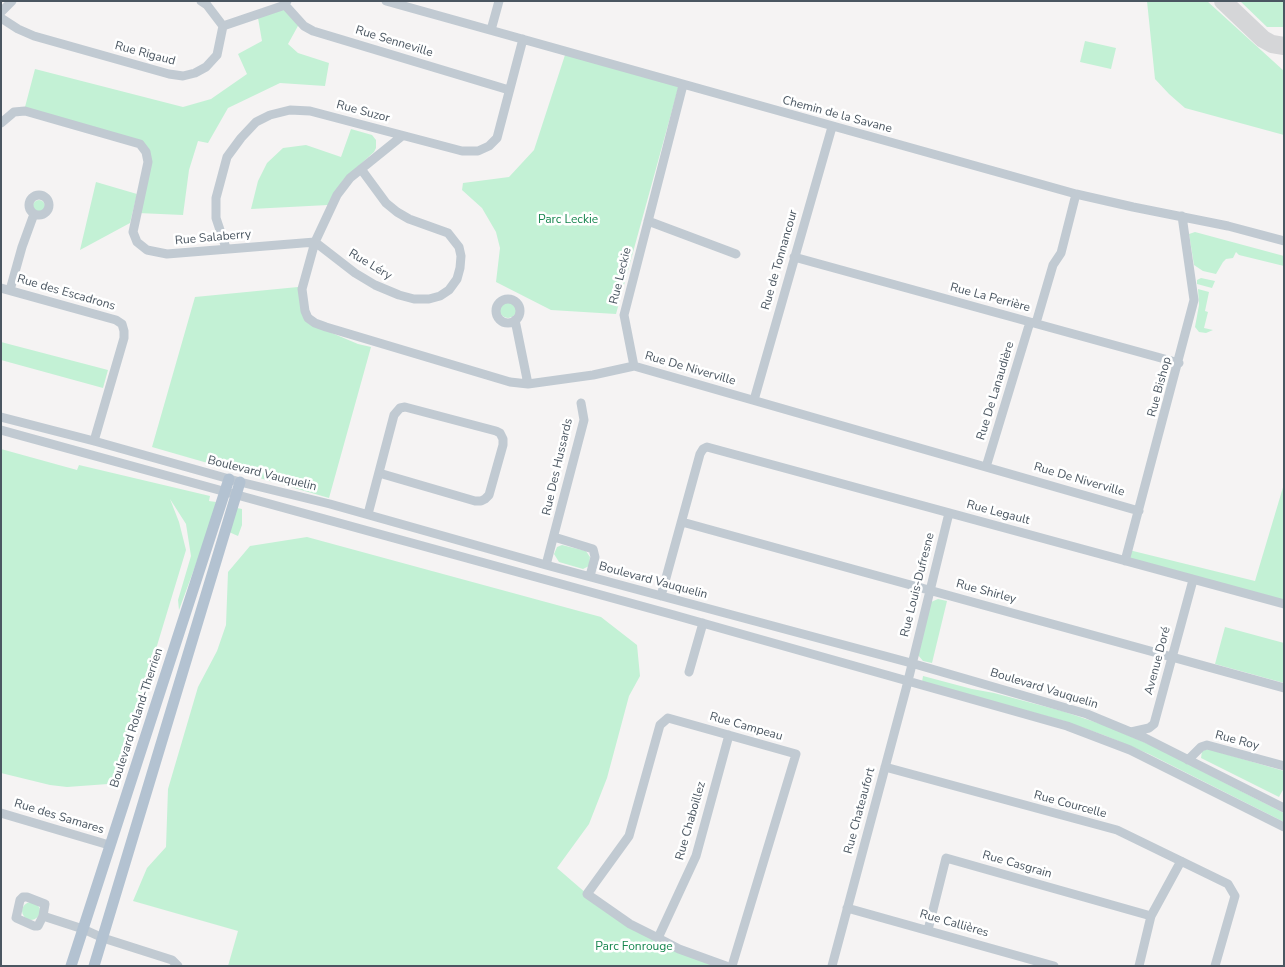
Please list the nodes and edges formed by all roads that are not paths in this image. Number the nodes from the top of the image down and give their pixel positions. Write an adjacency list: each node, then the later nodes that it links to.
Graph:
1 (12, 1): 6 (street)
2 (201, 1): 8 (street)
3 (386, 1): 9 (street, Chemin de la Savane)
4 (499, 1): 9 (street)
5 (286, 3): 8 (street); 12 (street, Rue Senneville)
6 (1, 12)
7 (1, 18): 8 (street, Rue Rigaud)
8 (223, 26)
9 (491, 30): 10 (street, Chemin de la Savane)
10 (523, 39): 11 (street, Chemin de la Savane); 12 (street, Rue Suzor)
11 (683, 84): 14 (street, Chemin de la Savane); 20 (street, Rue Leckie)
12 (509, 90): 15 (street, Rue Suzor)
13 (1, 123): 23 (street, Rue Salaberry)
14 (832, 127): 17 (street, Chemin de la Savane); 25 (street, Rue de Tonnancour)
15 (402, 136): 16 (street); 23 (street, Rue Suzor)
16 (361, 169): 22 (street); 22 (street, Rue Léry)
17 (1076, 194): 19 (street, Chemin de la Savane); 28 (street, Rue De Lanaudière)
18 (34, 214): 26 (street)
19 (1182, 216): 21 (street, Chemin de la Savane); 29 (street, Rue Bishop)
20 (648, 221): 24 (street); 30 (street, Rue Leckie)
21 (1284, 241)
22 (314, 242): 23 (street, Rue Salaberry); 31 (street, Rue De Niverville)
23 (226, 248)
24 (736, 254)
25 (794, 257): 28 (street, Rue La Perrière); 32 (street, Rue de Tonnancour)
26 (6, 289): 36 (street, Rue des Escadrons)
27 (516, 320): 31 (street)
28 (1033, 322): 29 (street, Rue La Perrière); 37 (street, Rue De Lanaudière)
29 (1179, 363): 41 (street, Rue Bishop)
30 (634, 366): 31 (street, Rue De Niverville); 32 (street, Rue De Niverville)
31 (528, 384)
32 (754, 400): 37 (street, Rue De Niverville)
33 (581, 403): 45 (street, Rue Des Hussards)
34 (1, 418): 36 (street, Boulevard Vauquelin)
35 (1, 430): 40 (street, Boulevard Vauquelin)
36 (94, 441): 39 (street, Boulevard Vauquelin)
37 (986, 467): 41 (street, Rue De Niverville)
38 (379, 473): 38 (street); 43 (street)
39 (234, 480): 40 (main road, Boulevard Roland-Therrien); 43 (street, Boulevard Vauquelin)
40 (231, 493): 53 (street, Boulevard Vauquelin); 67 (main road, Boulevard Roland-Therrien); 74 (main road, Boulevard Roland-Therrien)
41 (1140, 511): 46 (street, Rue Bishop)
42 (950, 513): 44 (street, Rue Legault); 46 (street, Rue Legault); 50 (street, Rue Louis-Dufresne)
43 (368, 514): 47 (street, Boulevard Vauquelin)
44 (682, 522): 50 (street, Rue Shirley); 51 (street)
45 (554, 537): 47 (street, Rue Des Hussards); 48 (street)
46 (1125, 561): 49 (street, Rue Legault)
47 (546, 565): 48 (street, Boulevard Vauquelin)
48 (590, 576): 51 (street, Boulevard Vauquelin)
49 (1192, 580): 52 (street, Rue Legault); 54 (street, Avenue Doré)
50 (930, 591): 54 (street, Rue Shirley); 55 (street, Rue Louis-Dufresne)
51 (661, 596): 55 (street, Boulevard Vauquelin)
52 (1284, 604)
53 (703, 623): 56 (street); 57 (street, Boulevard Vauquelin)
54 (1172, 656): 58 (street, Rue Shirley); 59 (street, Avenue Doré)
55 (911, 663): 57 (street, Rue Chateaufort); 59 (street, Boulevard Vauquelin)
56 (689, 672)
57 (907, 682): 63 (street, Rue Chateaufort); 66 (street, Boulevard Vauquelin)
58 (1284, 688)
59 (1131, 732): 61 (street, Boulevard Vauquelin)
60 (729, 735): 75 (street, Rue Chaboillez); 75 (street, Rue Campeau); 80 (street, Rue Campeau)
61 (1188, 760): 62 (street, Rue Roy); 64 (street, Boulevard Vauquelin)
62 (1284, 766)
63 (885, 767): 68 (street, Rue Courcelle); 69 (street, Rue Chateaufort)
64 (1284, 808)
65 (1, 813): 67 (street, Rue des Samares)
66 (1284, 827)
67 (109, 845): 72 (main road, Boulevard Roland-Therrien)
68 (1181, 861): 71 (street); 84 (street, Rue Courcelle)
69 (847, 908): 73 (street, Rue Callières); 81 (street, Rue Chateaufort)
70 (44, 916): 72 (street)
71 (1151, 916): 73 (street, Rue Casgrain); 83 (street)
72 (83, 929): 74 (street); 76 (main road, Boulevard Roland-Therrien)
73 (928, 930): 82 (street, Rue Callières)
74 (103, 938): 77 (main road, Boulevard Roland-Therrien); 78 (street)
75 (658, 938): 79 (street)
76 (72, 966)
77 (94, 966)
78 (178, 966)
79 (726, 966)
80 (732, 966)
81 (832, 966)
82 (1054, 966)
83 (1139, 966)
84 (1214, 966)

